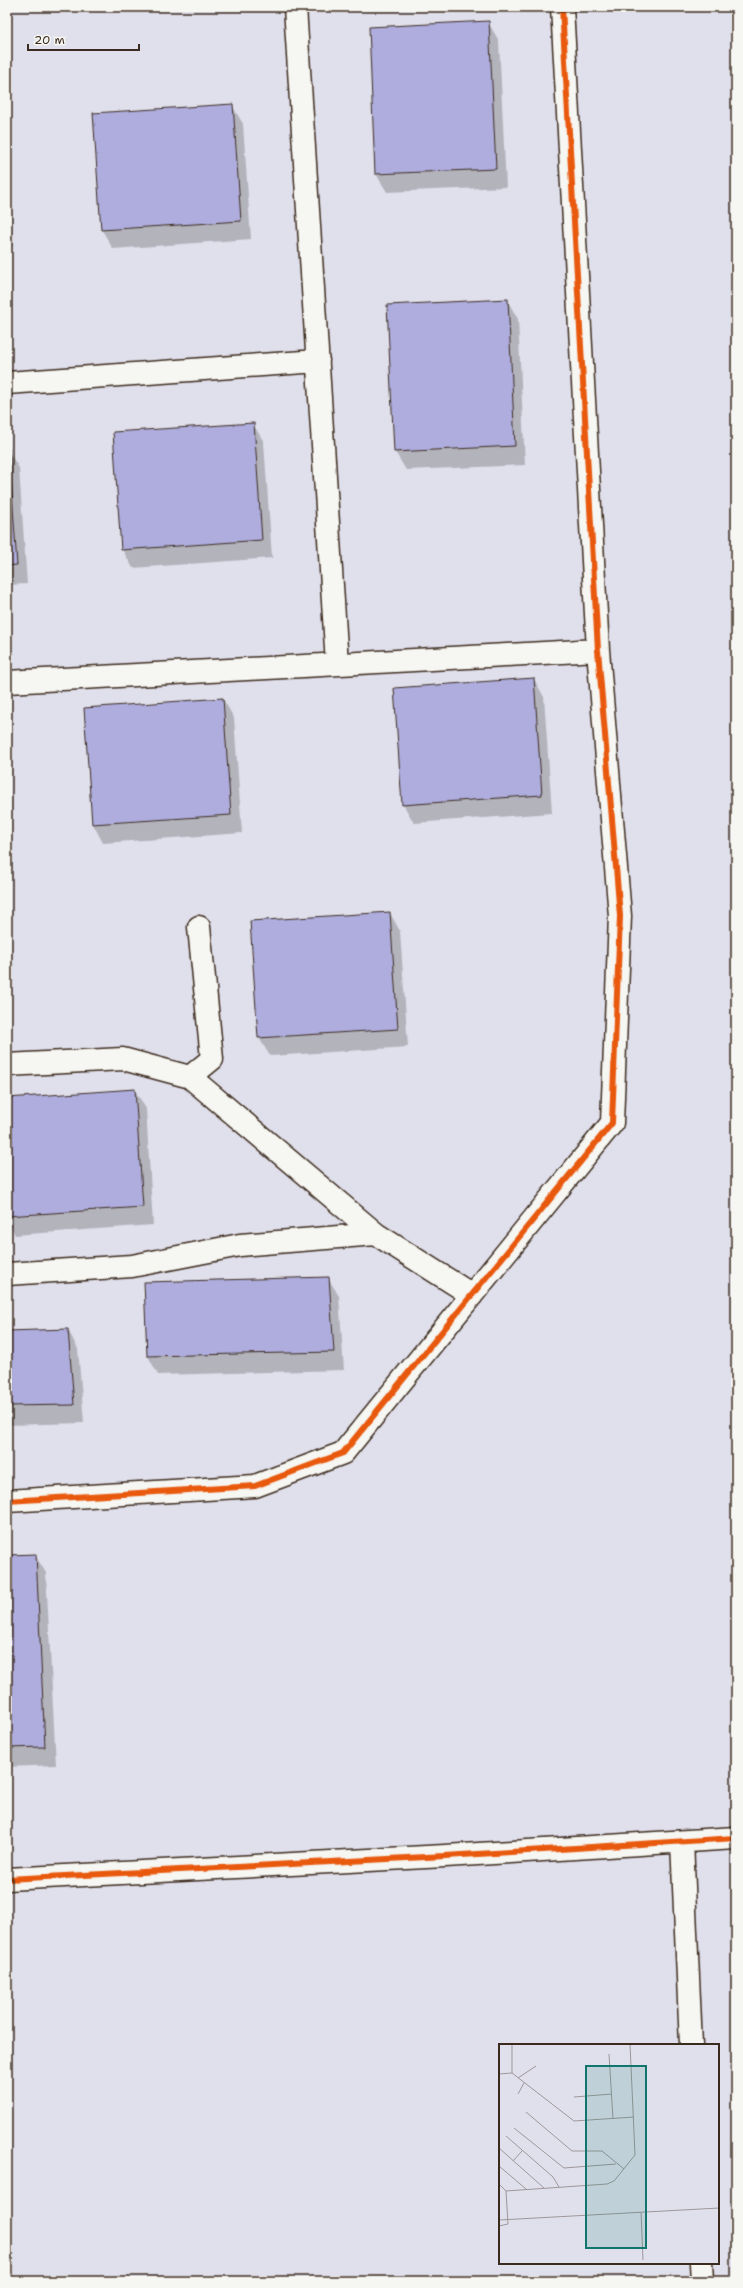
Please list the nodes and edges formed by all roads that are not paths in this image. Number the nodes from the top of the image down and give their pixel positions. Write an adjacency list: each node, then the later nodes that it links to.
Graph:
1 (295, 7): 3 (street)
2 (562, 7): 5 (street)
3 (318, 361): 4 (street); 6 (street)
4 (7, 383)
5 (598, 650): 6 (street); 13 (street)
6 (336, 664): 7 (street)
7 (7, 682)
8 (199, 928): 10 (street)
9 (7, 1065): 10 (street)
10 (190, 1077): 11 (street)
11 (376, 1234): 12 (street); 13 (street)
12 (7, 1274)
13 (472, 1295): 14 (street)
14 (7, 1501)
15 (736, 1838): 16 (street)
16 (682, 1842): 17 (street); 18 (street)
17 (7, 1879)
18 (691, 2044)
19 (701, 2264): 20 (street)
20 (702, 2281)

